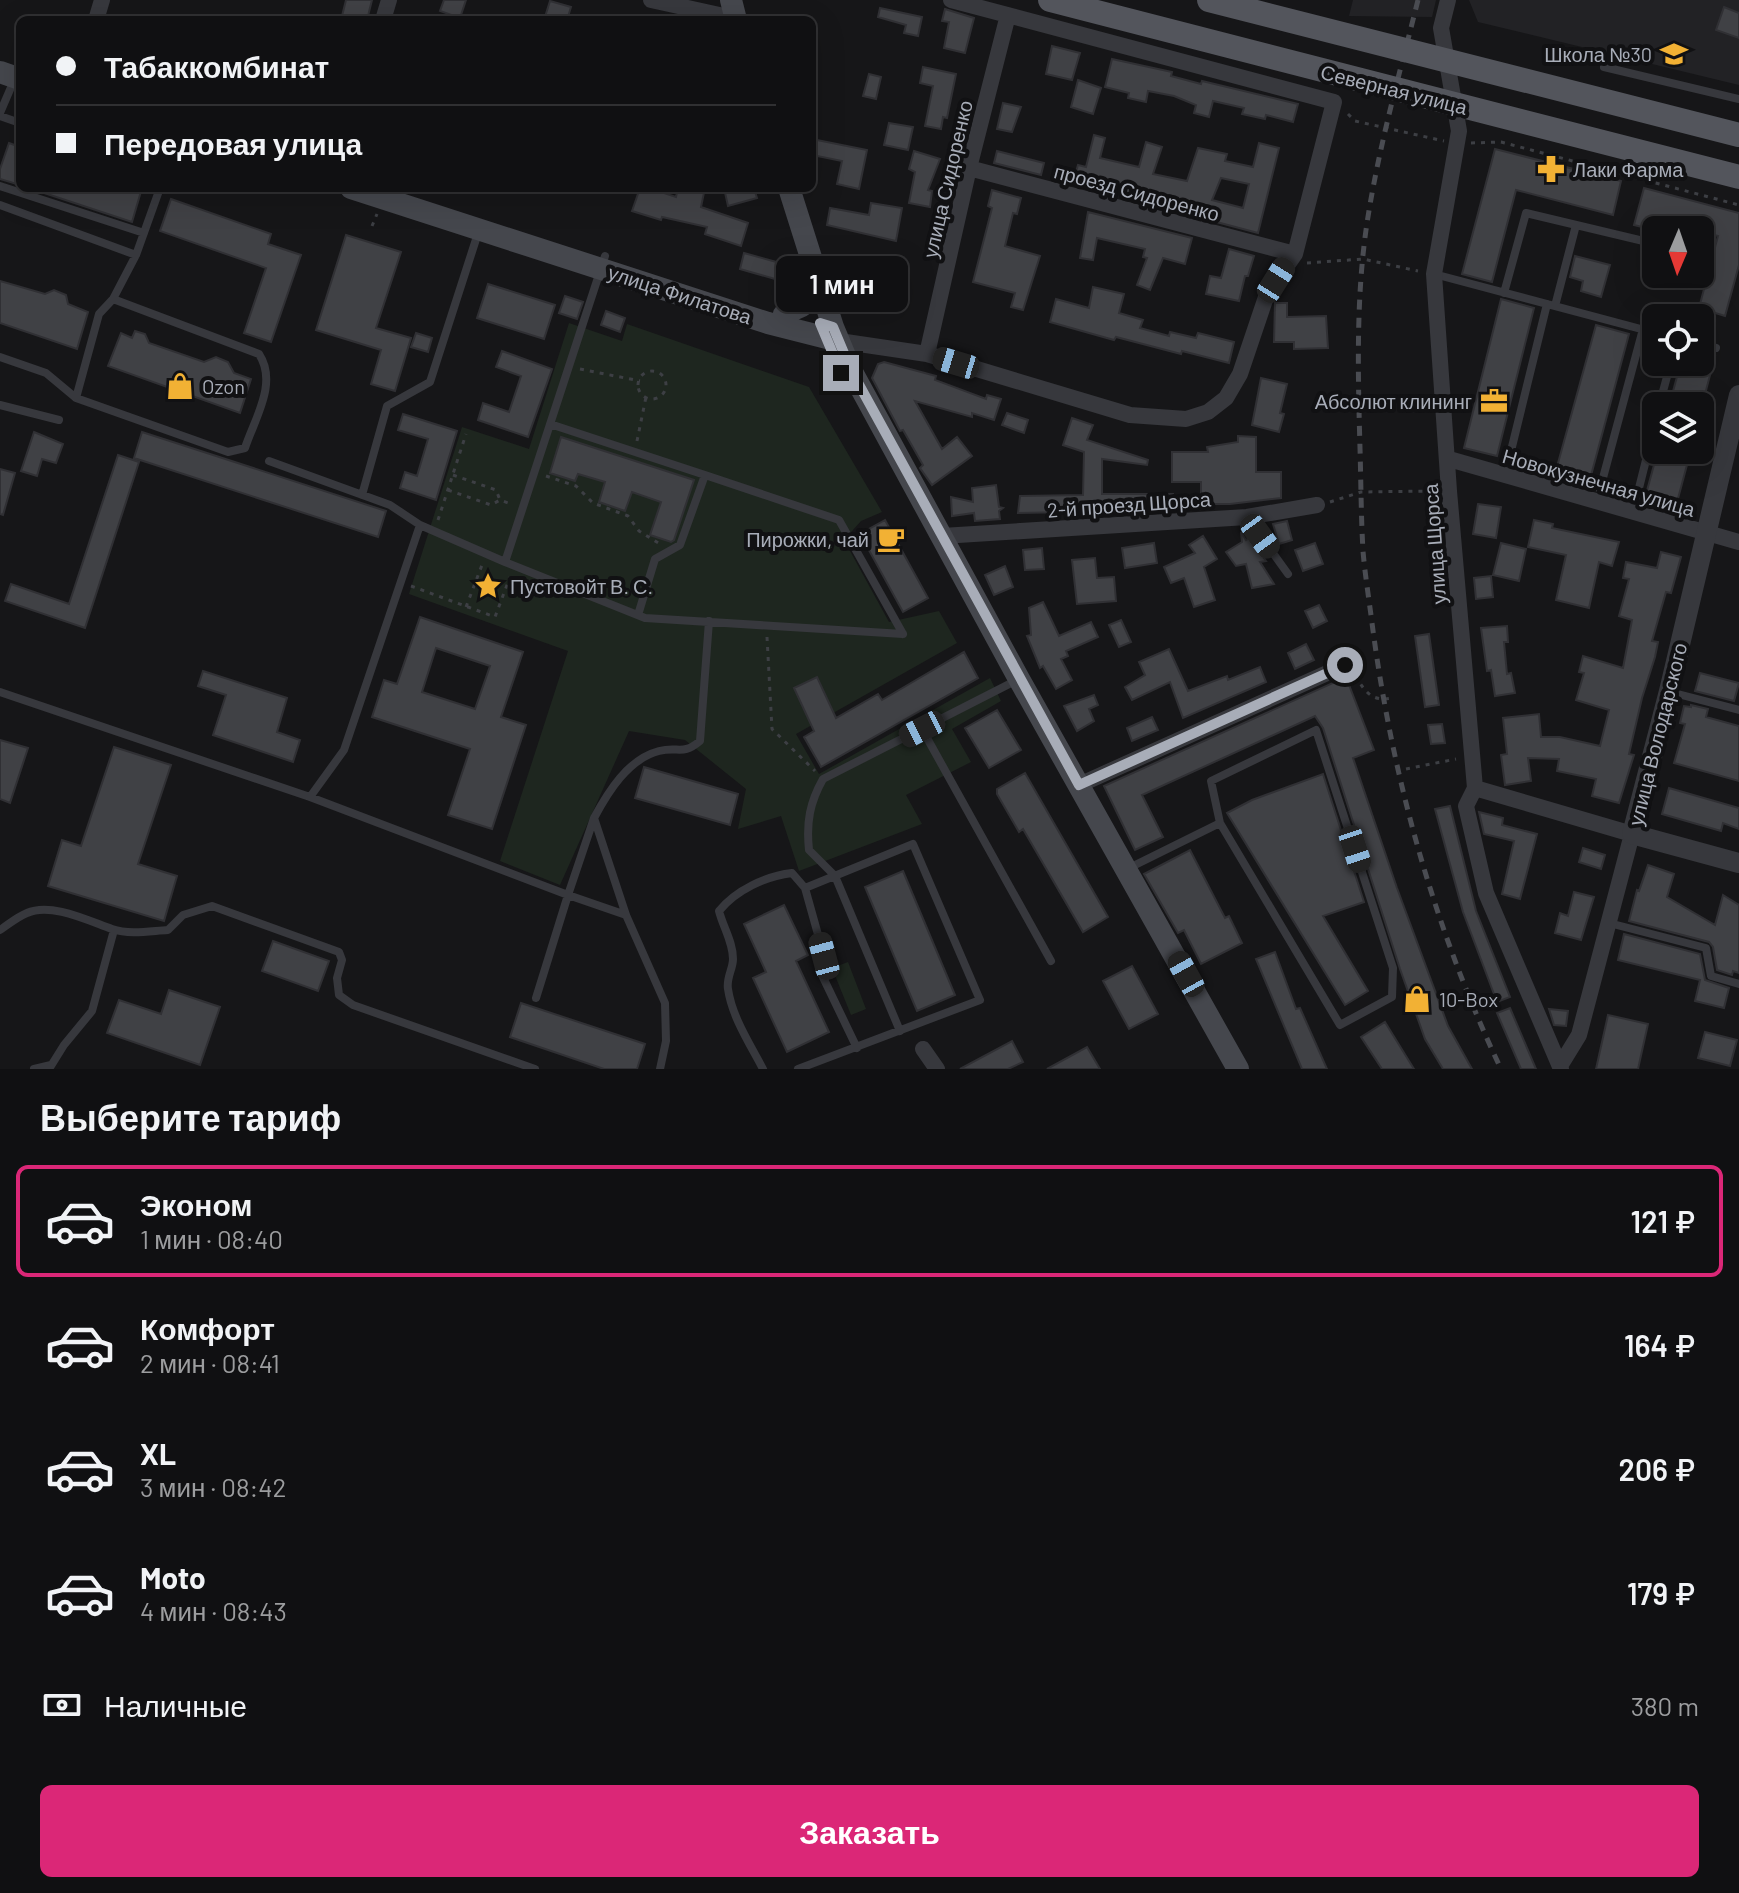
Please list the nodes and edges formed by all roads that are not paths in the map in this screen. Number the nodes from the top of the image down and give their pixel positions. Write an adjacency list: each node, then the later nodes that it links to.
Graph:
1 (651, 0): 6 (street)
2 (951, 0): 7 (street)
3 (1050, 0): 15 (main road, Северная улица, bridge)
4 (1209, 0): 13 (main road, Северная улица, bridge)
5 (1448, 0): 30 (street, улица Щорса)
6 (727, 11)
7 (1008, 15): 14 (street, улица Сидоренко); 28 (street, улица Филатова)
8 (0, 59): 10 (main road)
9 (1604, 67): 11 (lane)
10 (14, 73): 12 (lane)
11 (1739, 99)
12 (0, 114)
13 (1739, 135)
14 (969, 168): 28 (street, проезд Сидоренко); 39 (street, улица Сидоренко)
15 (1739, 177)
16 (18, 192): 25 (lane)
17 (159, 192): 25 (lane)
18 (363, 192): 24 (main road, улица Филатова)
19 (403, 192): 29 (main road)
20 (776, 192): 32 (main road)
21 (790, 192): 37 (main road)
22 (0, 205): 27 (lane)
23 (1576, 225): 26 (lane); 31 (lane); 34 (lane)
24 (479, 229): 29 (main road, улица Филатова); 52 (lane)
25 (144, 233): 27 (lane)
26 (1642, 241)
27 (136, 255): 33 (lane)
28 (1290, 259): 39 (street, улица Филатова)
29 (603, 262): 35 (main road); 37 (main road, улица Филатова); 45 (lane)
30 (1434, 274): 31 (lane); 46 (street, улица Щорса)
31 (1504, 293): 34 (lane)
32 (809, 294): 35 (main road); 37 (main road)
33 (113, 299): 42 (lane); 42 (lane)
34 (1551, 305): 36 (lane); 47 (lane)
35 (784, 314): 37 (main road)
36 (1642, 329)
37 (829, 333): 39 (street, улица Филатова); 58 (main road); 65 (main road)
38 (1642, 333): 51 (lane)
39 (927, 354)
40 (0, 357): 42 (lane)
41 (1739, 395): 57 (street, улица Володарского)
42 (76, 398)
43 (0, 405): 44 (lane)
44 (59, 420)
45 (550, 424): 50 (lane); 60 (lane)
46 (1449, 459): 57 (street, Новокузнечная улица); 71 (street, улица Щорса)
47 (1509, 459)
48 (269, 461): 52 (lane)
49 (1645, 464): 53 (lane)
50 (705, 475): 62 (lane); 63 (lane)
51 (1600, 489)
52 (362, 495): 56 (lane)
53 (1637, 496)
54 (1317, 505): 55 (street, 2-й проезд Щорса)
55 (1247, 517): 58 (street, 2-й проезд Щорса); 61 (lane)
56 (420, 525): 60 (lane); 72 (lane)
57 (1706, 534): 59 (street, Новокузнечная улица); 66 (street, улица Володарского)
58 (942, 536): 65 (main road)
59 (1739, 542)
60 (505, 562): 62 (lane)
61 (1288, 574)
62 (638, 615): 63 (lane)
63 (709, 621): 73 (lane)
64 (1345, 665): 70 (street)
65 (1016, 681): 69 (lane); 70 (main road); 99 (main road)
66 (1669, 691): 68 (lane); 75 (street, улица Володарского)
67 (0, 692): 72 (lane)
68 (1739, 710)
69 (922, 729): 78 (lane); 85 (lane)
70 (1079, 785): 77 (main road)
71 (1475, 788): 75 (street); 93 (street, улица Щорса)
72 (310, 797): 80 (lane)
73 (594, 818): 80 (lane); 81 (lane)
74 (1220, 823): 74 (lane); 77 (lane)
75 (1632, 834): 76 (street); 82 (street, улица Володарского)
76 (1739, 863)
77 (1127, 869): 100 (main road)
78 (835, 876): 79 (lane); 88 (lane); 88 (lane)
79 (805, 888): 89 (lane); 97 (lane)
80 (568, 895): 81 (lane); 87 (lane)
81 (626, 915): 96 (lane)
82 (1609, 923): 86 (lane); 93 (street, улица Володарского)
83 (0, 930): 84 (lane)
84 (114, 930): 91 (lane); 95 (lane)
85 (1051, 961)
86 (1739, 984)
87 (536, 998)
88 (900, 1031): 89 (lane)
89 (857, 1048): 92 (lane)
90 (923, 1049): 98 (street)
91 (50, 1067): 94 (lane)
92 (802, 1068)
93 (1560, 1068)
94 (34, 1069)
95 (535, 1069)
96 (660, 1069)
97 (763, 1069)
98 (937, 1069)
99 (1225, 1069)
100 (1238, 1069)

